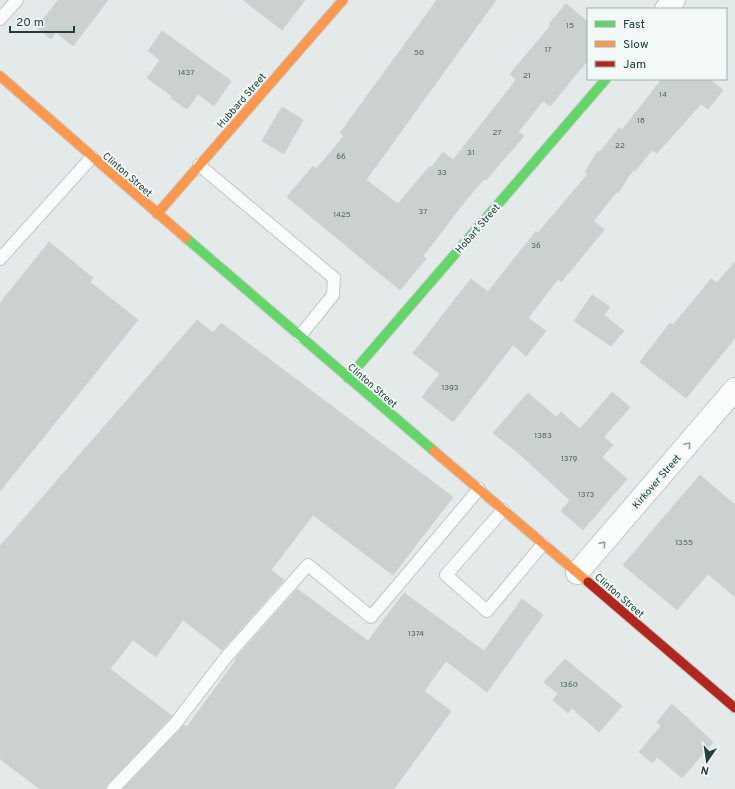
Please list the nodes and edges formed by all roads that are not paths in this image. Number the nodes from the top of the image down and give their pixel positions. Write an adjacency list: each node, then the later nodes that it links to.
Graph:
1 (17, 0): 5 (lane)
2 (343, 0): 9 (main road, Hubbard Street)
3 (674, 0): 4 (street)
4 (667, 8)
5 (0, 19)
6 (0, 76): 8 (main road, Clinton Street)
7 (605, 80): 13 (main road, Hobart Street)
8 (92, 156): 10 (main road, Clinton Street); 11 (lane)
9 (199, 165): 10 (main road, Hubbard Street); 12 (lane)
10 (156, 214): 12 (main road, Clinton Street)
11 (0, 259)
12 (300, 336): 13 (main road, Clinton Street)
13 (348, 378): 15 (main road, Clinton Street)
14 (735, 389): 18 (street, Kirkover Street, one-way to 14)
15 (479, 489): 16 (main road, Clinton Street); 20 (lane)
16 (503, 510): 17 (main road, Clinton Street); 17 (lane)
17 (543, 544): 18 (main road, Clinton Street)
18 (577, 573): 19 (main road, Clinton Street)
19 (735, 708)
20 (113, 789)

